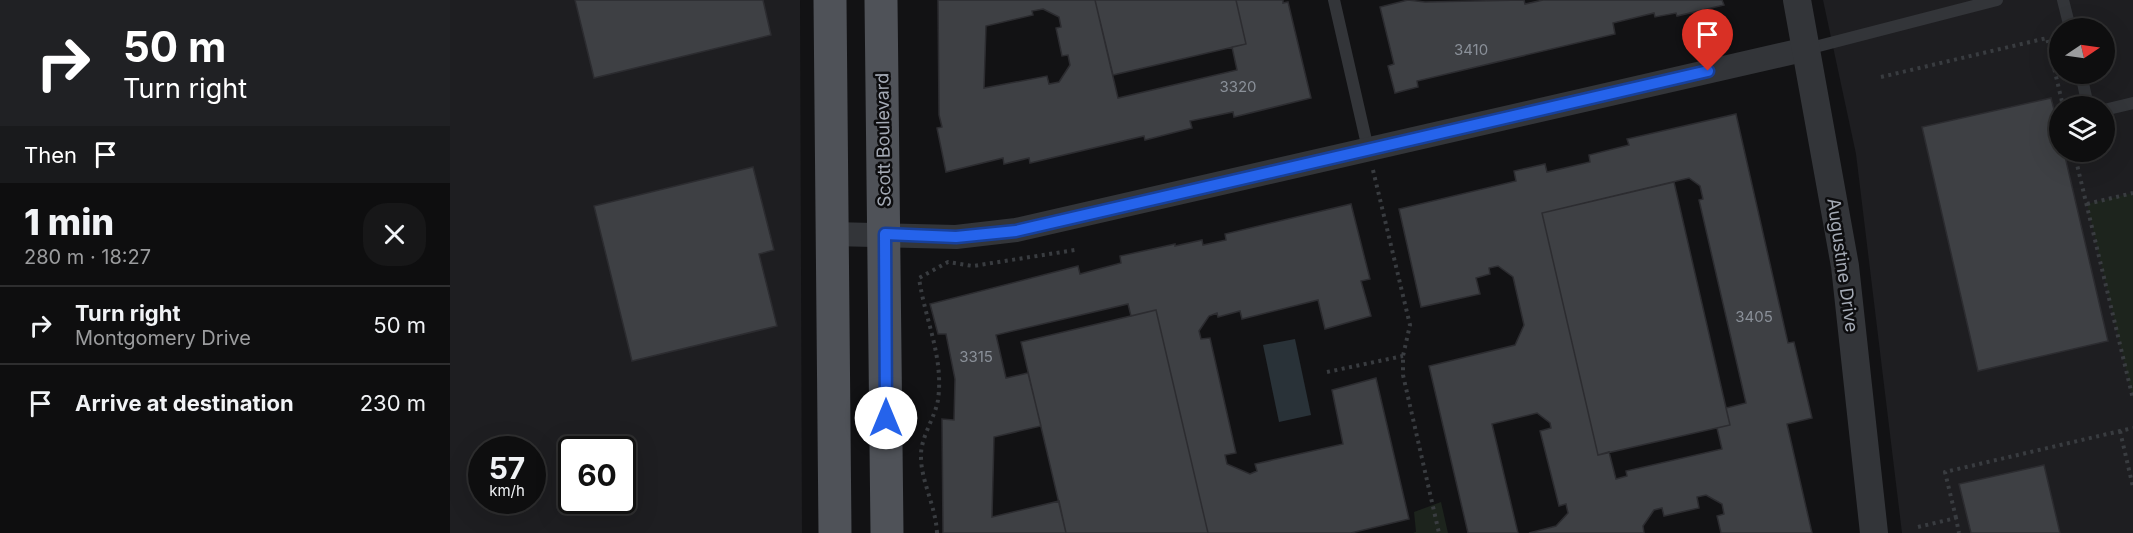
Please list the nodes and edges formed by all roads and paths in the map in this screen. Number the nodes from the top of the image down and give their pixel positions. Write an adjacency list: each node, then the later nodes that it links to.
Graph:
1 (830, 0): 17 (main road)
2 (881, 0): 18 (main road, Scott Boulevard)
3 (1334, 0): 13 (lane)
4 (1797, 0): 8 (street, Augustine Drive)
5 (1997, 0): 8 (lane)
6 (2063, 0): 7 (lane)
7 (2068, 18)
8 (1807, 49): 13 (street); 32 (street, Augustine Drive)
9 (1881, 77): 10 (path)
10 (2061, 96)
11 (2133, 103): 12 (lane)
12 (2115, 107)
13 (1368, 149): 18 (street); 20 (path)
14 (2076, 162): 16 (path)
15 (2133, 193): 16 (path)
16 (2087, 204): 22 (path)
17 (832, 234): 18 (street); 28 (main road)
18 (885, 234): 29 (main road, Scott Boulevard)
19 (1075, 250): 30 (path)
20 (1403, 356): 21 (path); 31 (path)
21 (1327, 372)
22 (2133, 399)
23 (2133, 428): 24 (path)
24 (2120, 432): 25 (path); 26 (path)
25 (2133, 487)
26 (1956, 518): 27 (path); 33 (path)
27 (1918, 527)
28 (835, 533)
29 (887, 533)
30 (937, 533)
31 (1439, 533)
32 (1874, 533)
33 (1959, 533)

